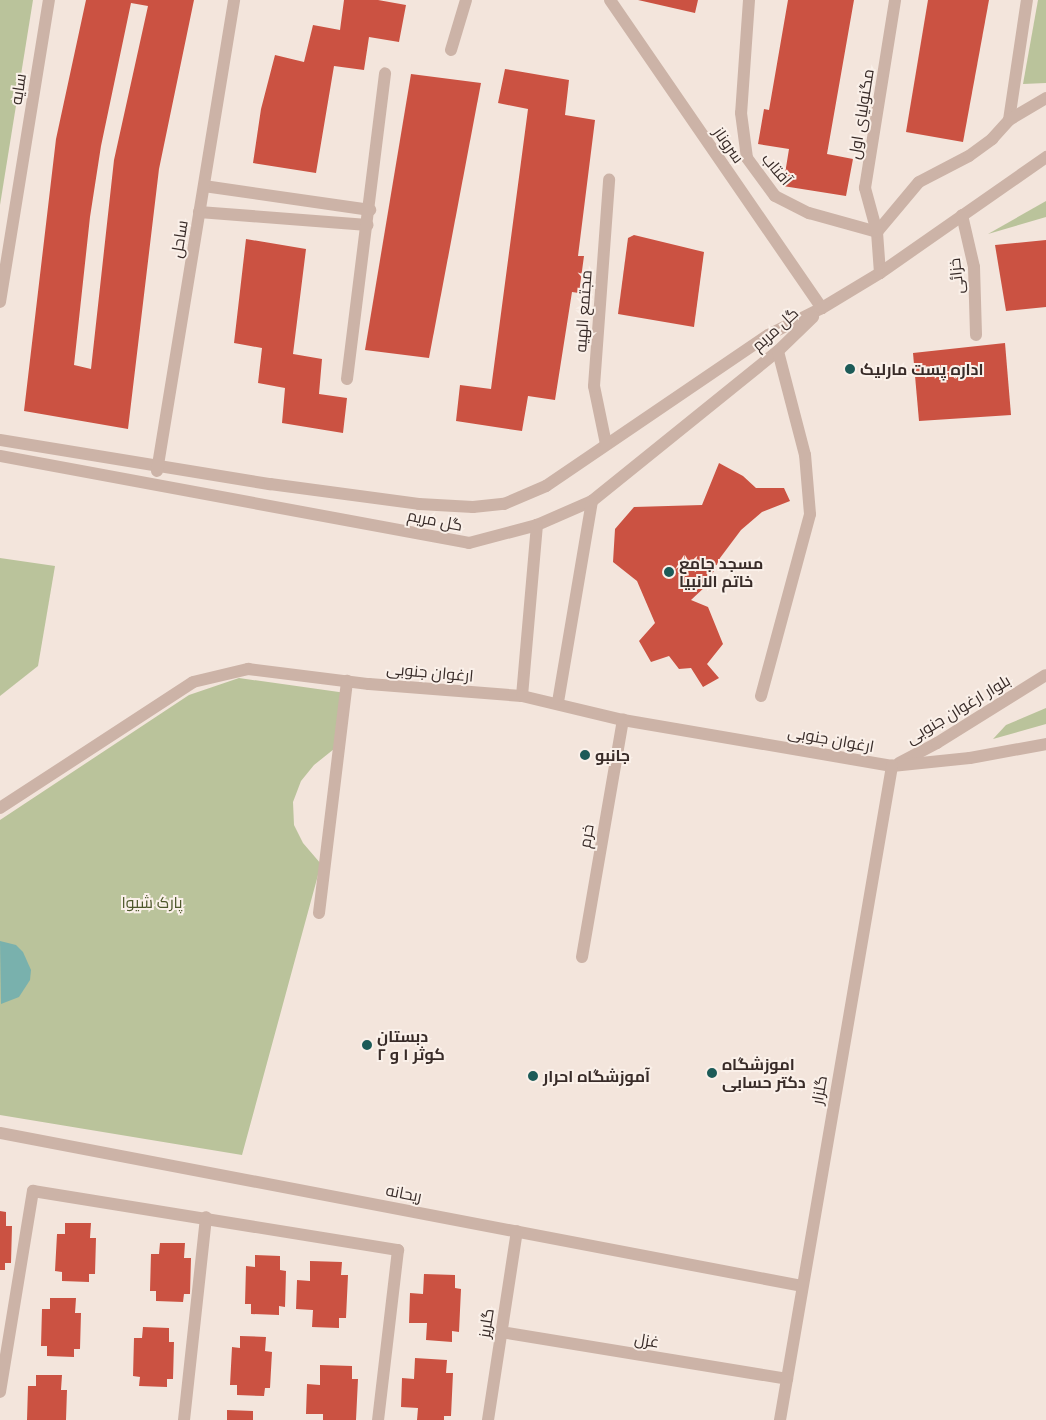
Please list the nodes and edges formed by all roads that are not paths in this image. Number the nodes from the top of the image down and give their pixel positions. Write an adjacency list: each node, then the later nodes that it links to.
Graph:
1 (49, 0): 21 (street, سایه)
2 (234, 0): 14 (street, ساحل)
3 (466, 0): 8 (street)
4 (610, 0): 22 (street, سروناز)
5 (749, 0): 19 (street, آفتاب)
6 (895, 0): 19 (street, مگنولیای اول)
7 (1027, 0): 11 (street)
8 (450, 50)
9 (385, 73): 15 (street)
10 (1046, 98): 11 (street)
11 (1008, 120): 19 (street)
12 (1046, 157): 17 (street, گل مریم)
13 (609, 180): 27 (street, مجتمع الهیه)
14 (204, 186): 15 (street); 16 (street, ساحل)
15 (370, 210): 18 (street)
16 (200, 212): 18 (street); 29 (street, ساحل)
17 (962, 215): 20 (street, گل مریم); 23 (street, خزائی)
18 (368, 225): 25 (street)
19 (876, 232): 20 (street, مگنولیای اول)
20 (880, 273): 22 (street, گل مریم)
21 (0, 302)
22 (822, 308): 24 (street, گل مریم); 27 (street, گل مریم)
23 (976, 335)
24 (778, 350): 31 (street, گل مریم); 36 (street)
25 (347, 379)
26 (0, 440): 29 (street, گل مریم)
27 (606, 444): 29 (street, گل مریم)
28 (0, 456): 30 (street, گل مریم)
29 (158, 463): 30 (street, ساحل)
30 (155, 482): 32 (street, گل مریم)
31 (592, 501): 32 (street, گل مریم); 37 (street)
32 (537, 525): 35 (street)
33 (1046, 675): 40 (street, بلوار ارغوان جنوبی)
34 (347, 681): 35 (street, ارغوان جنوبی); 41 (street, ارغوان جنوبی); 42 (street)
35 (522, 696): 37 (street, ارغوان جنوبی)
36 (761, 696)
37 (558, 702): 38 (street, ارغوان جنوبی)
38 (623, 720): 40 (street, ارغوان جنوبی); 43 (street, خرم)
39 (1046, 744): 40 (street, بلوار ارغوان جنوبی)
40 (892, 766): 47 (street, گلزار)
41 (0, 808)
42 (320, 913)
43 (582, 957)
44 (0, 1133): 46 (street, ریحانه)
45 (206, 1217): 50 (street); 51 (street); 52 (street)
46 (517, 1231): 47 (street, ریحانه); 48 (street, گلریز)
47 (802, 1286): 49 (street, گلزار)
48 (501, 1332): 49 (street, غزل); 53 (street, گلریز)
49 (787, 1379): 54 (street, گلزار)
50 (0, 1392)
51 (184, 1420)
52 (378, 1420)
53 (488, 1420)
54 (780, 1420)

